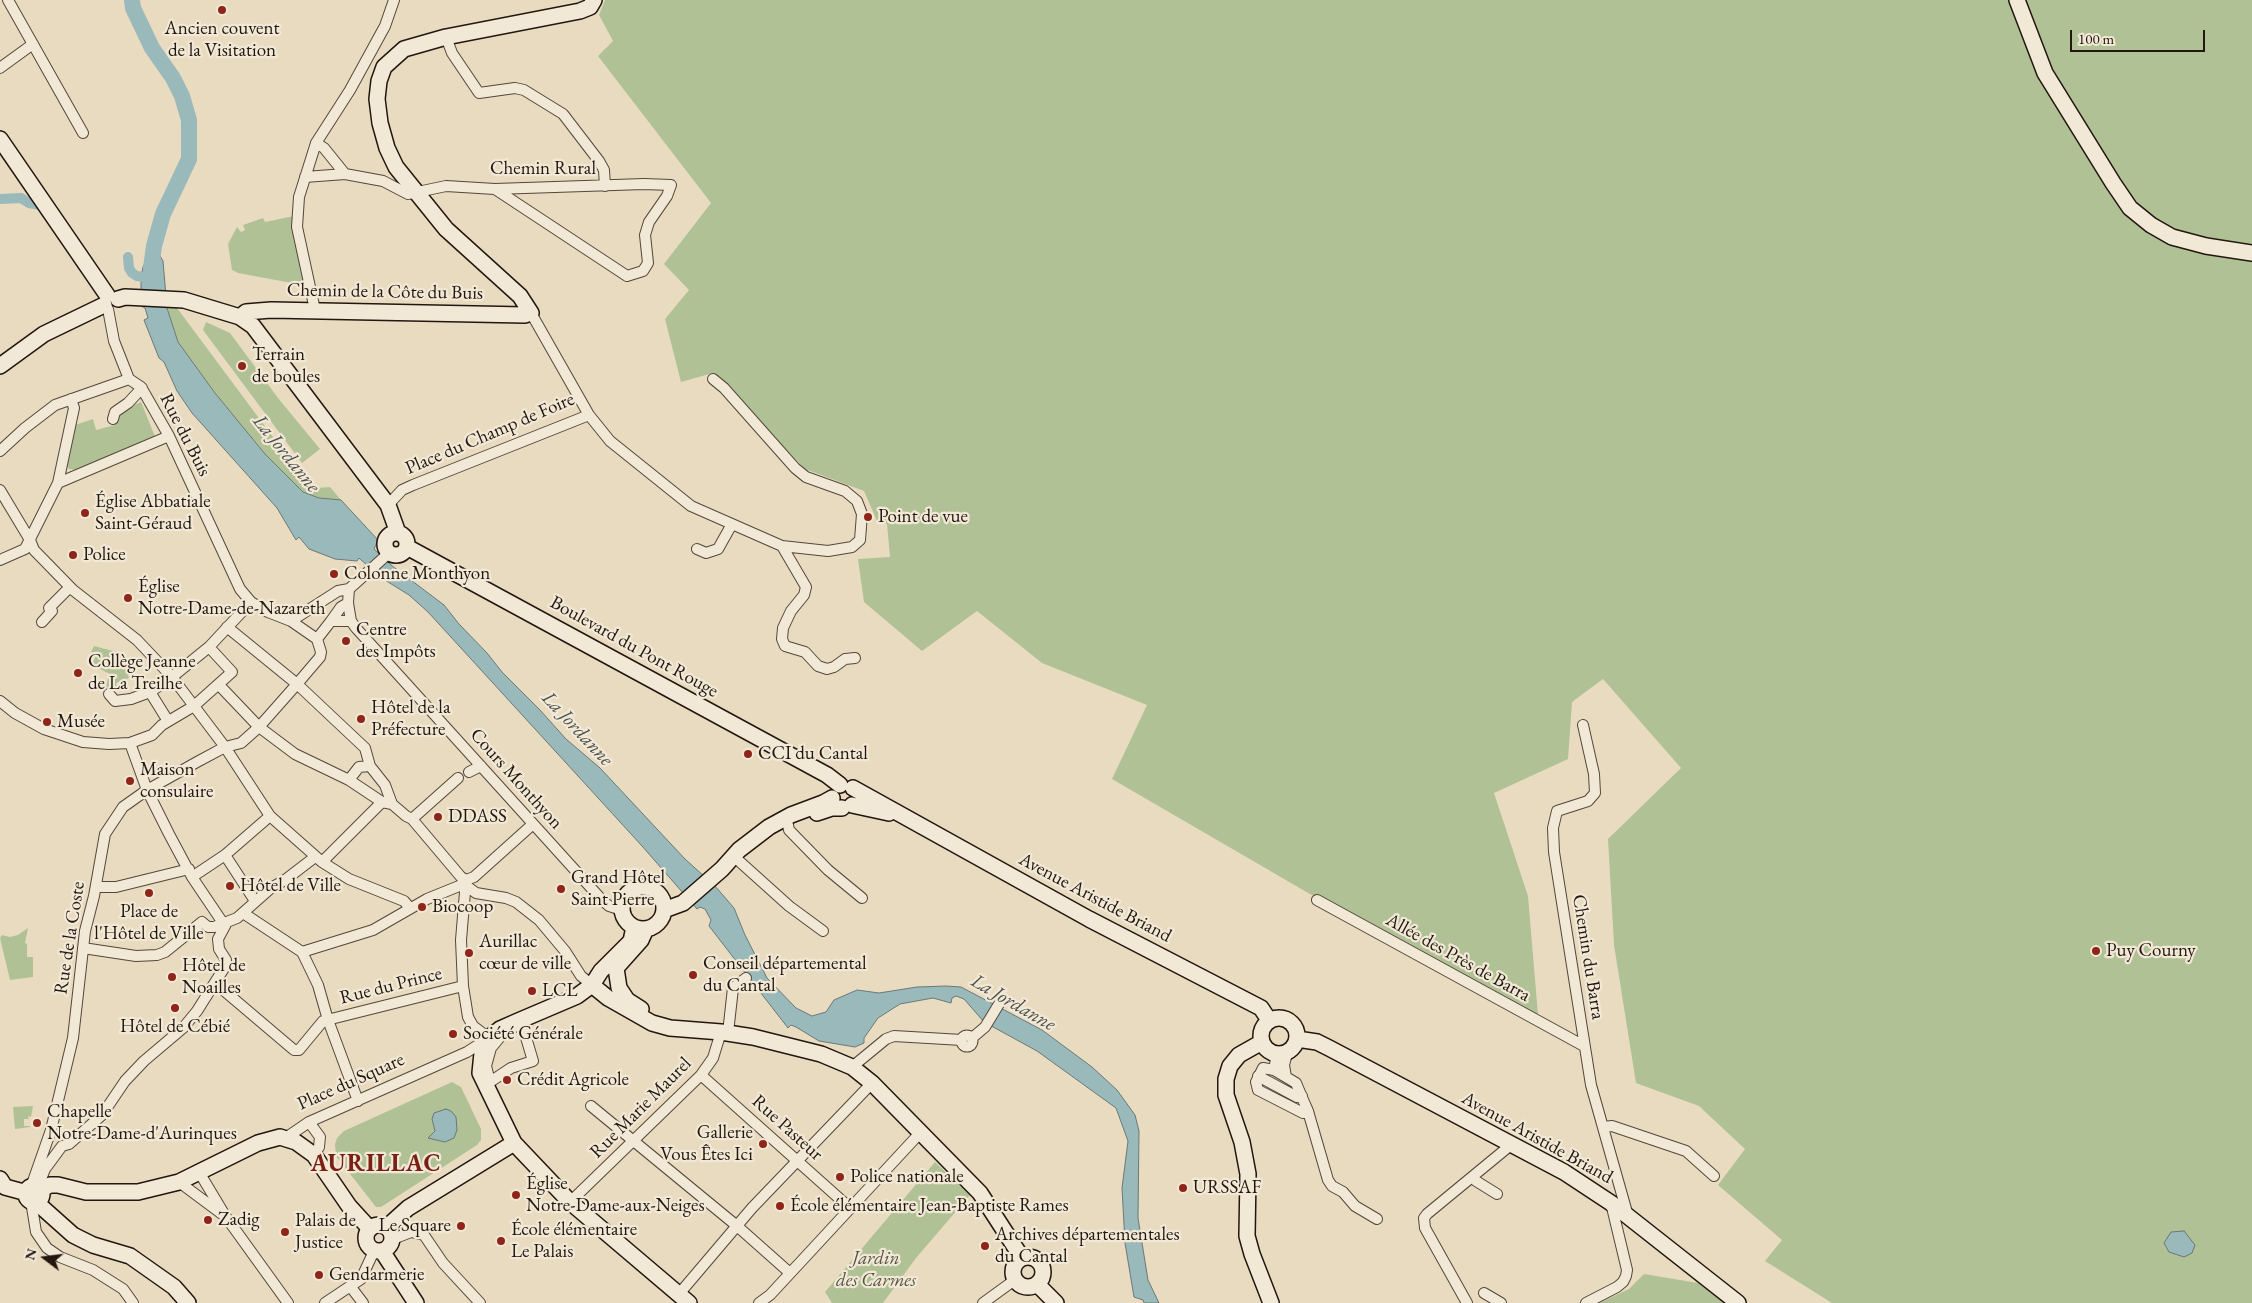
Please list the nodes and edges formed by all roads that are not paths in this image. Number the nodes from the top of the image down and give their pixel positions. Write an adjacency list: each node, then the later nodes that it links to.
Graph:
1 (8, 0): 6 (street)
2 (394, 0): 7 (street)
3 (594, 0): 5 (main road)
4 (2017, 0): 18 (main road)
5 (446, 37): 8 (main road); 15 (street)
6 (33, 44): 9 (street); 10 (street)
7 (369, 56): 8 (street); 12 (street)
8 (384, 67): 17 (main road)
9 (0, 68)
10 (83, 133)
11 (0, 140): 19 (main road)
12 (316, 143): 13 (street); 14 (street)
13 (345, 174): 14 (street); 17 (street)
14 (305, 177): 20 (street)
15 (605, 186): 16 (street, Chemin Rural); 16 (street, Chemin Rural)
16 (495, 188): 17 (street, Chemin Rural)
17 (416, 192): 21 (main road)
18 (2252, 253)
19 (109, 302): 22 (main road); 23 (main road); 24 (street)
20 (315, 310): 21 (main road, Chemin de la Côte du Buis); 22 (main road, Chemin de la Côte du Buis)
21 (531, 313): 28 (street, Place du Champ de Foire)
22 (240, 317): 34 (main road)
23 (0, 366)
24 (129, 379): 26 (street, Rue du Buis); 27 (street)
25 (713, 379): 38 (street)
26 (142, 388): 29 (street); 30 (street, Rue du Buis)
27 (70, 399): 31 (street); 32 (street)
28 (589, 415): 34 (street, Place du Champ de Foire); 35 (street)
29 (113, 419)
30 (169, 436): 32 (street); 45 (street, Rue du Buis)
31 (0, 451)
32 (58, 483): 37 (street)
33 (0, 490): 37 (street)
34 (388, 505): 36 (main road)
35 (732, 524): 38 (street); 40 (street)
36 (398, 533): 39 (main road); 41 (main road)
37 (30, 540): 42 (street); 43 (street)
38 (782, 546): 54 (street)
39 (407, 547): 41 (main road); 73 (main road, Boulevard du Pont Rouge)
40 (697, 549)
41 (387, 555): 44 (street)
42 (0, 560)
43 (71, 589): 50 (street); 55 (street)
44 (350, 589): 46 (street); 47 (street)
45 (252, 602): 47 (street, Rue du Buis); 51 (street)
46 (348, 603): 48 (street); 49 (street)
47 (291, 621): 52 (street, Rue du Buis)
48 (331, 621): 49 (street); 52 (street)
49 (351, 621): 68 (street, Cours Monthyon)
50 (42, 622)
51 (227, 627): 53 (street); 56 (street)
52 (317, 639): 56 (street, Rue de la Coste)
53 (209, 648): 55 (street); 57 (street)
54 (855, 658)
55 (172, 677): 58 (street); 61 (street)
56 (297, 684): 64 (street, Rue de la Coste); 67 (street)
57 (219, 685): 61 (street); 64 (street)
58 (150, 692): 59 (street); 62 (street)
59 (109, 694)
60 (0, 701): 65 (street)
61 (194, 706): 62 (street); 66 (street)
62 (168, 721): 65 (street)
63 (1583, 725): 108 (street, Chemin du Barra)
64 (259, 727): 66 (street, Rue de la Coste); 71 (street)
65 (130, 743): 72 (street)
66 (225, 747): 72 (street, Rue de la Coste); 75 (street)
67 (370, 766): 71 (street); 74 (street)
68 (481, 766): 69 (street); 77 (street, Cours Monthyon)
69 (469, 772)
70 (458, 778): 76 (street)
71 (349, 780): 74 (street)
72 (147, 790): 82 (street); 84 (street, Rue de la Coste)
73 (840, 798): 78 (main road); 78 (main road); 104 (main road, Avenue Aristide Briand)
74 (387, 803): 76 (street); 81 (street)
75 (270, 816): 79 (street); 81 (street)
76 (412, 818): 83 (street)
77 (533, 824): 83 (street); 89 (street, Cours Monthyon)
78 (780, 825): 80 (main road); 80 (main road); 85 (street)
79 (225, 856): 82 (street); 87 (street)
80 (735, 858): 90 (main road); 94 (street)
81 (319, 860): 87 (street); 88 (street)
82 (191, 873): 84 (street); 92 (street)
83 (465, 882): 88 (street); 100 (street); 101 (street)
84 (96, 887): 95 (street, Rue de la Coste)
85 (862, 898)
86 (1317, 900): 108 (street, Allée des Près de Barra)
87 (255, 901): 91 (street)
88 (410, 908): 96 (street)
89 (622, 910): 90 (main road); 93 (main road)
90 (664, 910): 93 (main road)
91 (243, 913): 92 (street); 96 (street)
92 (223, 924): 95 (street); 99 (street)
93 (640, 928): 97 (main road); 101 (main road)
94 (824, 932)
95 (82, 948): 125 (street, Rue de la Coste)
96 (302, 952): 103 (street)
97 (616, 968): 101 (main road); 105 (main road)
98 (746, 978): 105 (street, Rue Marie Maurel)
99 (215, 983): 103 (street); 131 (street)
100 (463, 986): 103 (street, Rue du Prince); 106 (street)
101 (592, 986): 105 (main road); 106 (main road)
102 (1002, 1000): 112 (street)
103 (328, 1020): 119 (street)
104 (1269, 1020): 107 (main road); 109 (main road)
105 (724, 1032): 112 (main road); 114 (street, Rue Marie Maurel)
106 (489, 1038): 119 (street, Place du Square); 123 (main road)
107 (1297, 1039): 110 (main road); 130 (main road, Avenue Aristide Briand)
108 (1584, 1046): 124 (street, Chemin du Barra)
109 (1266, 1047): 110 (main road); 113 (street); 169 (main road)
110 (1287, 1053): 116 (street)
111 (533, 1061): 111 (street)
112 (852, 1068): 117 (main road)
113 (1274, 1070): 115 (street); 116 (street)
114 (701, 1075): 128 (street, Rue Marie Maurel); 134 (street, Rue Pasteur)
115 (1258, 1076): 118 (street); 121 (street)
116 (1286, 1077): 118 (street)
117 (872, 1083): 126 (main road); 134 (street)
118 (1300, 1092): 121 (street)
119 (358, 1101): 122 (street, Place du Square)
120 (591, 1106): 128 (street)
121 (1308, 1111): 147 (street)
122 (309, 1122): 127 (street, Place du Square); 132 (street)
123 (504, 1125): 129 (main road); 133 (main road)
124 (1604, 1127): 137 (street); 145 (street, Chemin du Barra)
125 (50, 1133): 131 (street); 140 (street, Rue de la Coste)
126 (920, 1133): 144 (street); 152 (main road)
127 (289, 1139): 132 (main road, Place du Square); 135 (main road)
128 (634, 1140): 142 (street, Rue Marie Maurel); 148 (street)
129 (514, 1143): 133 (main road); 142 (main road)
130 (1512, 1144): 136 (street); 143 (main road, Avenue Aristide Briand)
131 (62, 1146): 140 (street)
132 (314, 1155): 149 (main road, Place du Square)
133 (487, 1157): 150 (main road)
134 (798, 1160): 144 (street, Rue Pasteur); 148 (street)
135 (199, 1172): 138 (main road); 146 (street)
136 (1472, 1176): 141 (street); 170 (street)
137 (1714, 1176)
138 (179, 1182): 140 (main road); 146 (street)
139 (2, 1185): 140 (main road)
140 (34, 1193): 159 (street); 160 (main road)
141 (1497, 1194)
142 (570, 1202): 158 (main road)
143 (1611, 1203): 145 (main road, Avenue Aristide Briand); 172 (street)
144 (850, 1208): 153 (street)
145 (1628, 1216): 173 (main road, Avenue Aristide Briand)
146 (226, 1217): 161 (street)
147 (1377, 1219)
148 (736, 1226): 153 (street); 158 (street)
149 (370, 1228): 150 (main road); 151 (main road)
150 (390, 1233): 151 (main road); 165 (street)
151 (378, 1251): 156 (street); 164 (main road)
152 (1022, 1258): 154 (main road); 155 (main road)
153 (790, 1273): 166 (street)
154 (1016, 1279): 155 (main road); 167 (street)
155 (1037, 1284): 168 (main road)
156 (350, 1286): 162 (street); 163 (street)
157 (1484, 1293): 171 (street)
158 (684, 1298)
159 (133, 1303)
160 (188, 1303)
161 (288, 1303)
162 (325, 1303)
163 (363, 1303)
164 (416, 1303)
165 (480, 1303)
166 (759, 1303)
167 (983, 1303)
168 (1056, 1303)
169 (1271, 1303)
170 (1467, 1303)
171 (1501, 1303)
172 (1586, 1303)
173 (1738, 1303)

